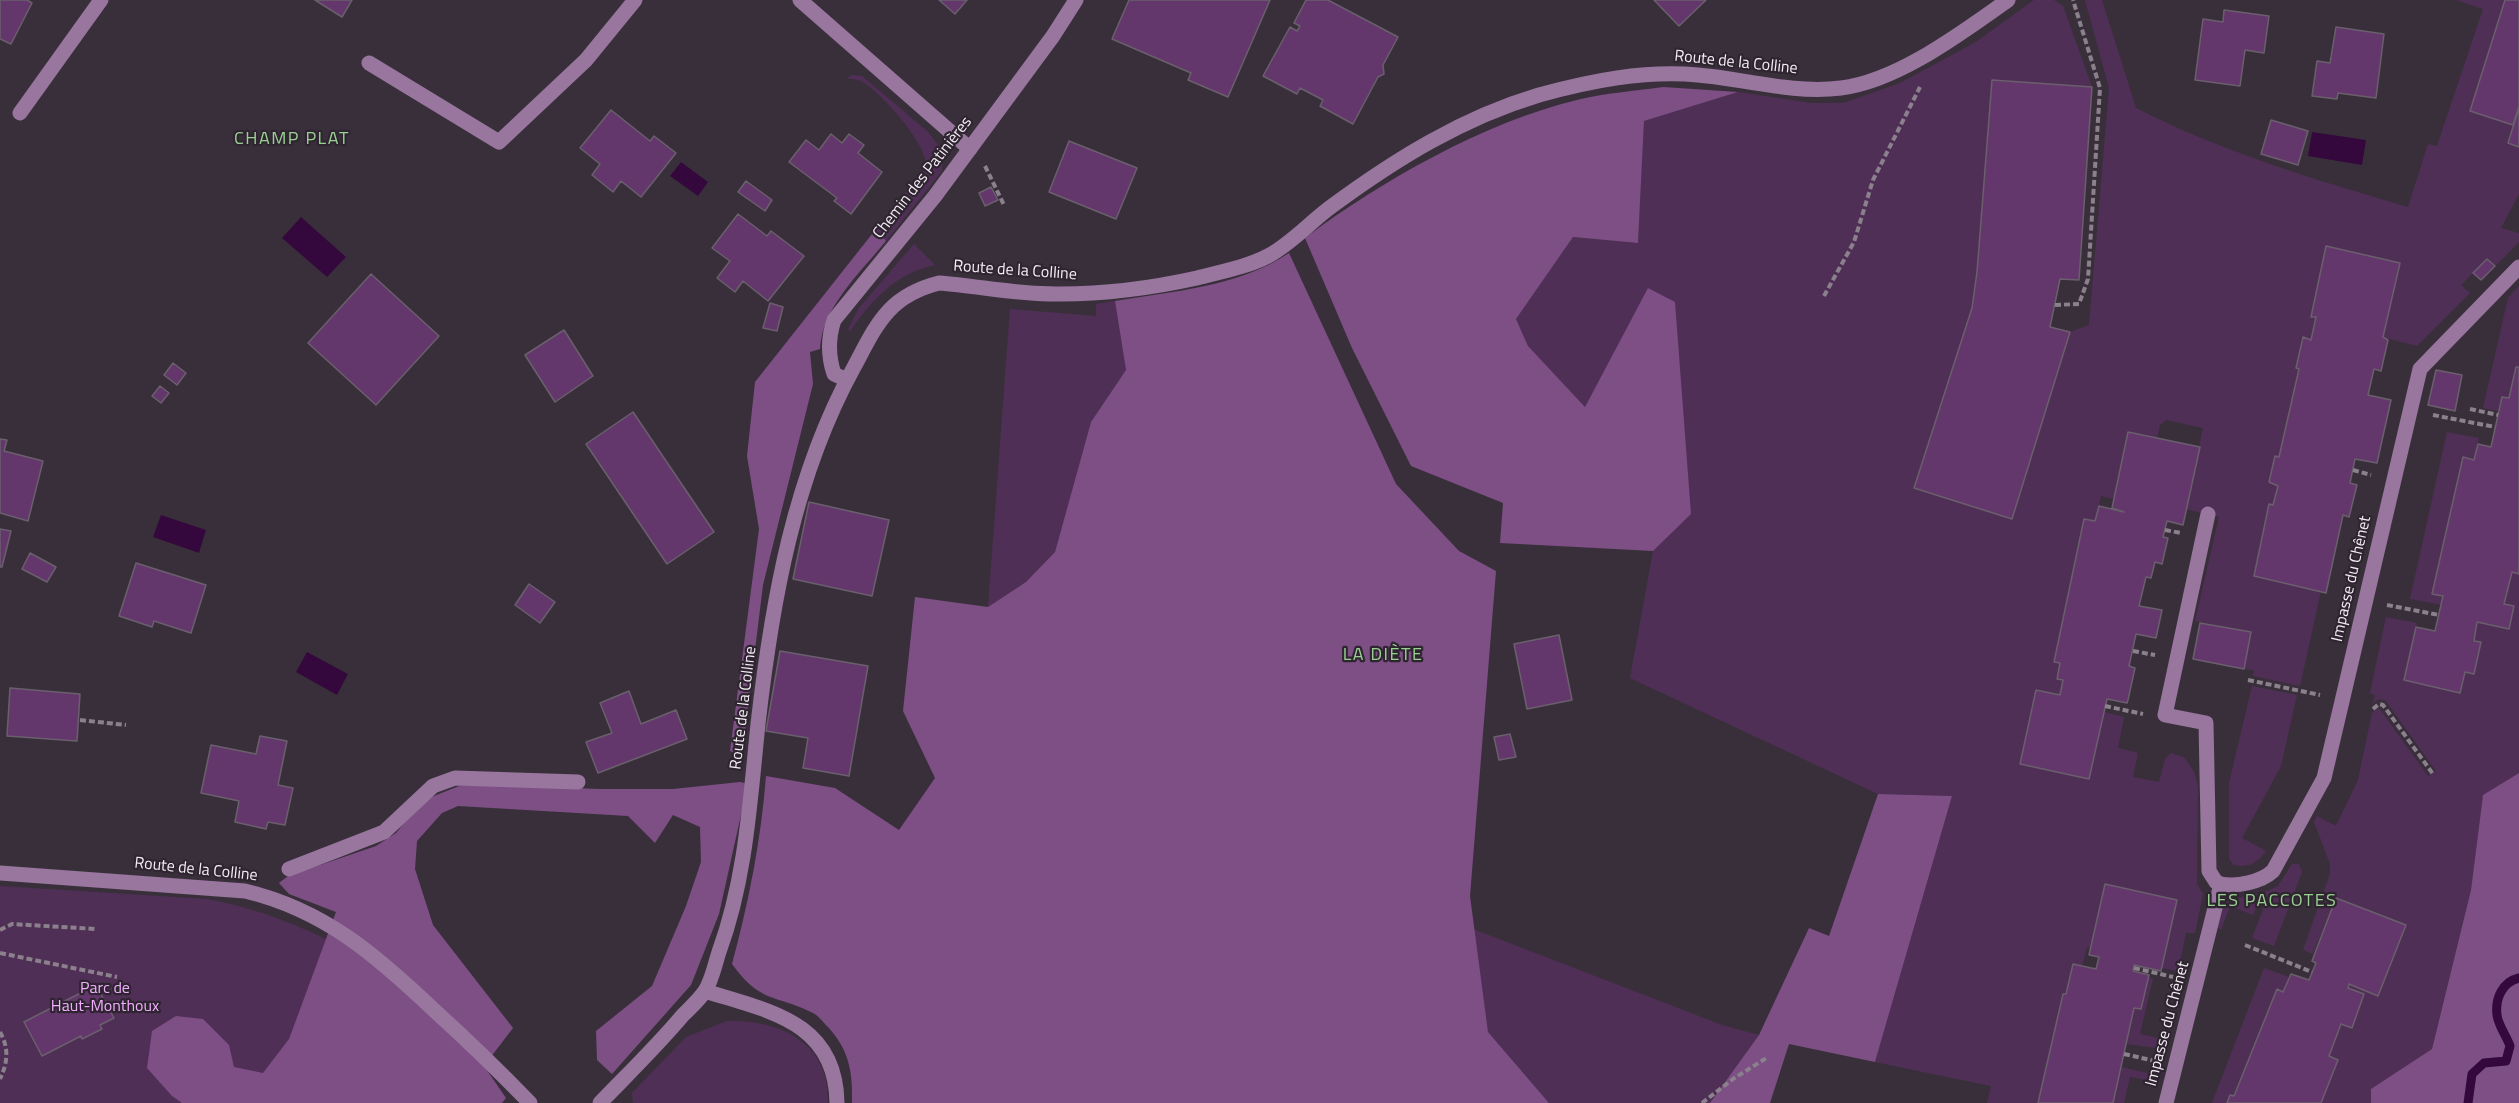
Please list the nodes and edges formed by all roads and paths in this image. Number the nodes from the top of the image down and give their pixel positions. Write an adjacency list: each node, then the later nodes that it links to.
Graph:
1 (101, 0): 9 (street)
2 (635, 0): 8 (street)
3 (800, 0): 10 (street)
4 (1076, 0): 10 (street, Chemin des Patinières)
5 (2008, 0): 7 (street, Route de la Colline)
6 (2073, 0): 14 (path)
7 (1917, 59): 13 (path); 15 (street, Route de la Colline)
8 (369, 63)
9 (20, 113)
10 (974, 153): 11 (path); 15 (street, Chemin des Patinières)
11 (1004, 205)
12 (2519, 267): 40 (street, Impasse du Chênet)
13 (1824, 296)
14 (2055, 305)
15 (847, 380): 49 (street, Route de la Colline)
16 (2470, 409): 18 (path)
17 (2431, 414): 19 (path)
18 (2498, 415)
19 (2495, 427)
20 (2353, 471): 21 (path)
21 (2373, 475)
22 (2208, 514): 40 (street)
23 (2165, 530): 24 (path)
24 (2187, 534)
25 (2386, 605): 26 (path)
26 (2439, 615)
27 (2133, 651): 28 (path)
28 (2163, 657)
29 (2248, 680): 30 (path)
30 (2329, 696)
31 (2106, 706): 33 (path)
32 (2373, 709): 36 (path)
33 (2150, 716)
34 (80, 720): 35 (path)
35 (126, 725)
36 (2433, 774)
37 (578, 782): 38 (street)
38 (289, 869)
39 (0, 873): 55 (street, Route de la Colline)
40 (2221, 884): 59 (street, Impasse du Chênet)
41 (96, 929): 42 (path)
42 (0, 930)
43 (2245, 945): 46 (path)
44 (0, 953): 47 (path)
45 (2134, 968): 48 (path)
46 (2312, 972)
47 (117, 977)
48 (2180, 979)
49 (705, 991): 56 (street, Route de la Colline); 57 (street)
50 (0, 1032): 54 (path)
51 (2124, 1054): 53 (path)
52 (1768, 1057): 58 (path)
53 (2162, 1063)
54 (0, 1078)
55 (530, 1103)
56 (600, 1103)
57 (837, 1103)
58 (1702, 1103)
59 (2166, 1103)

